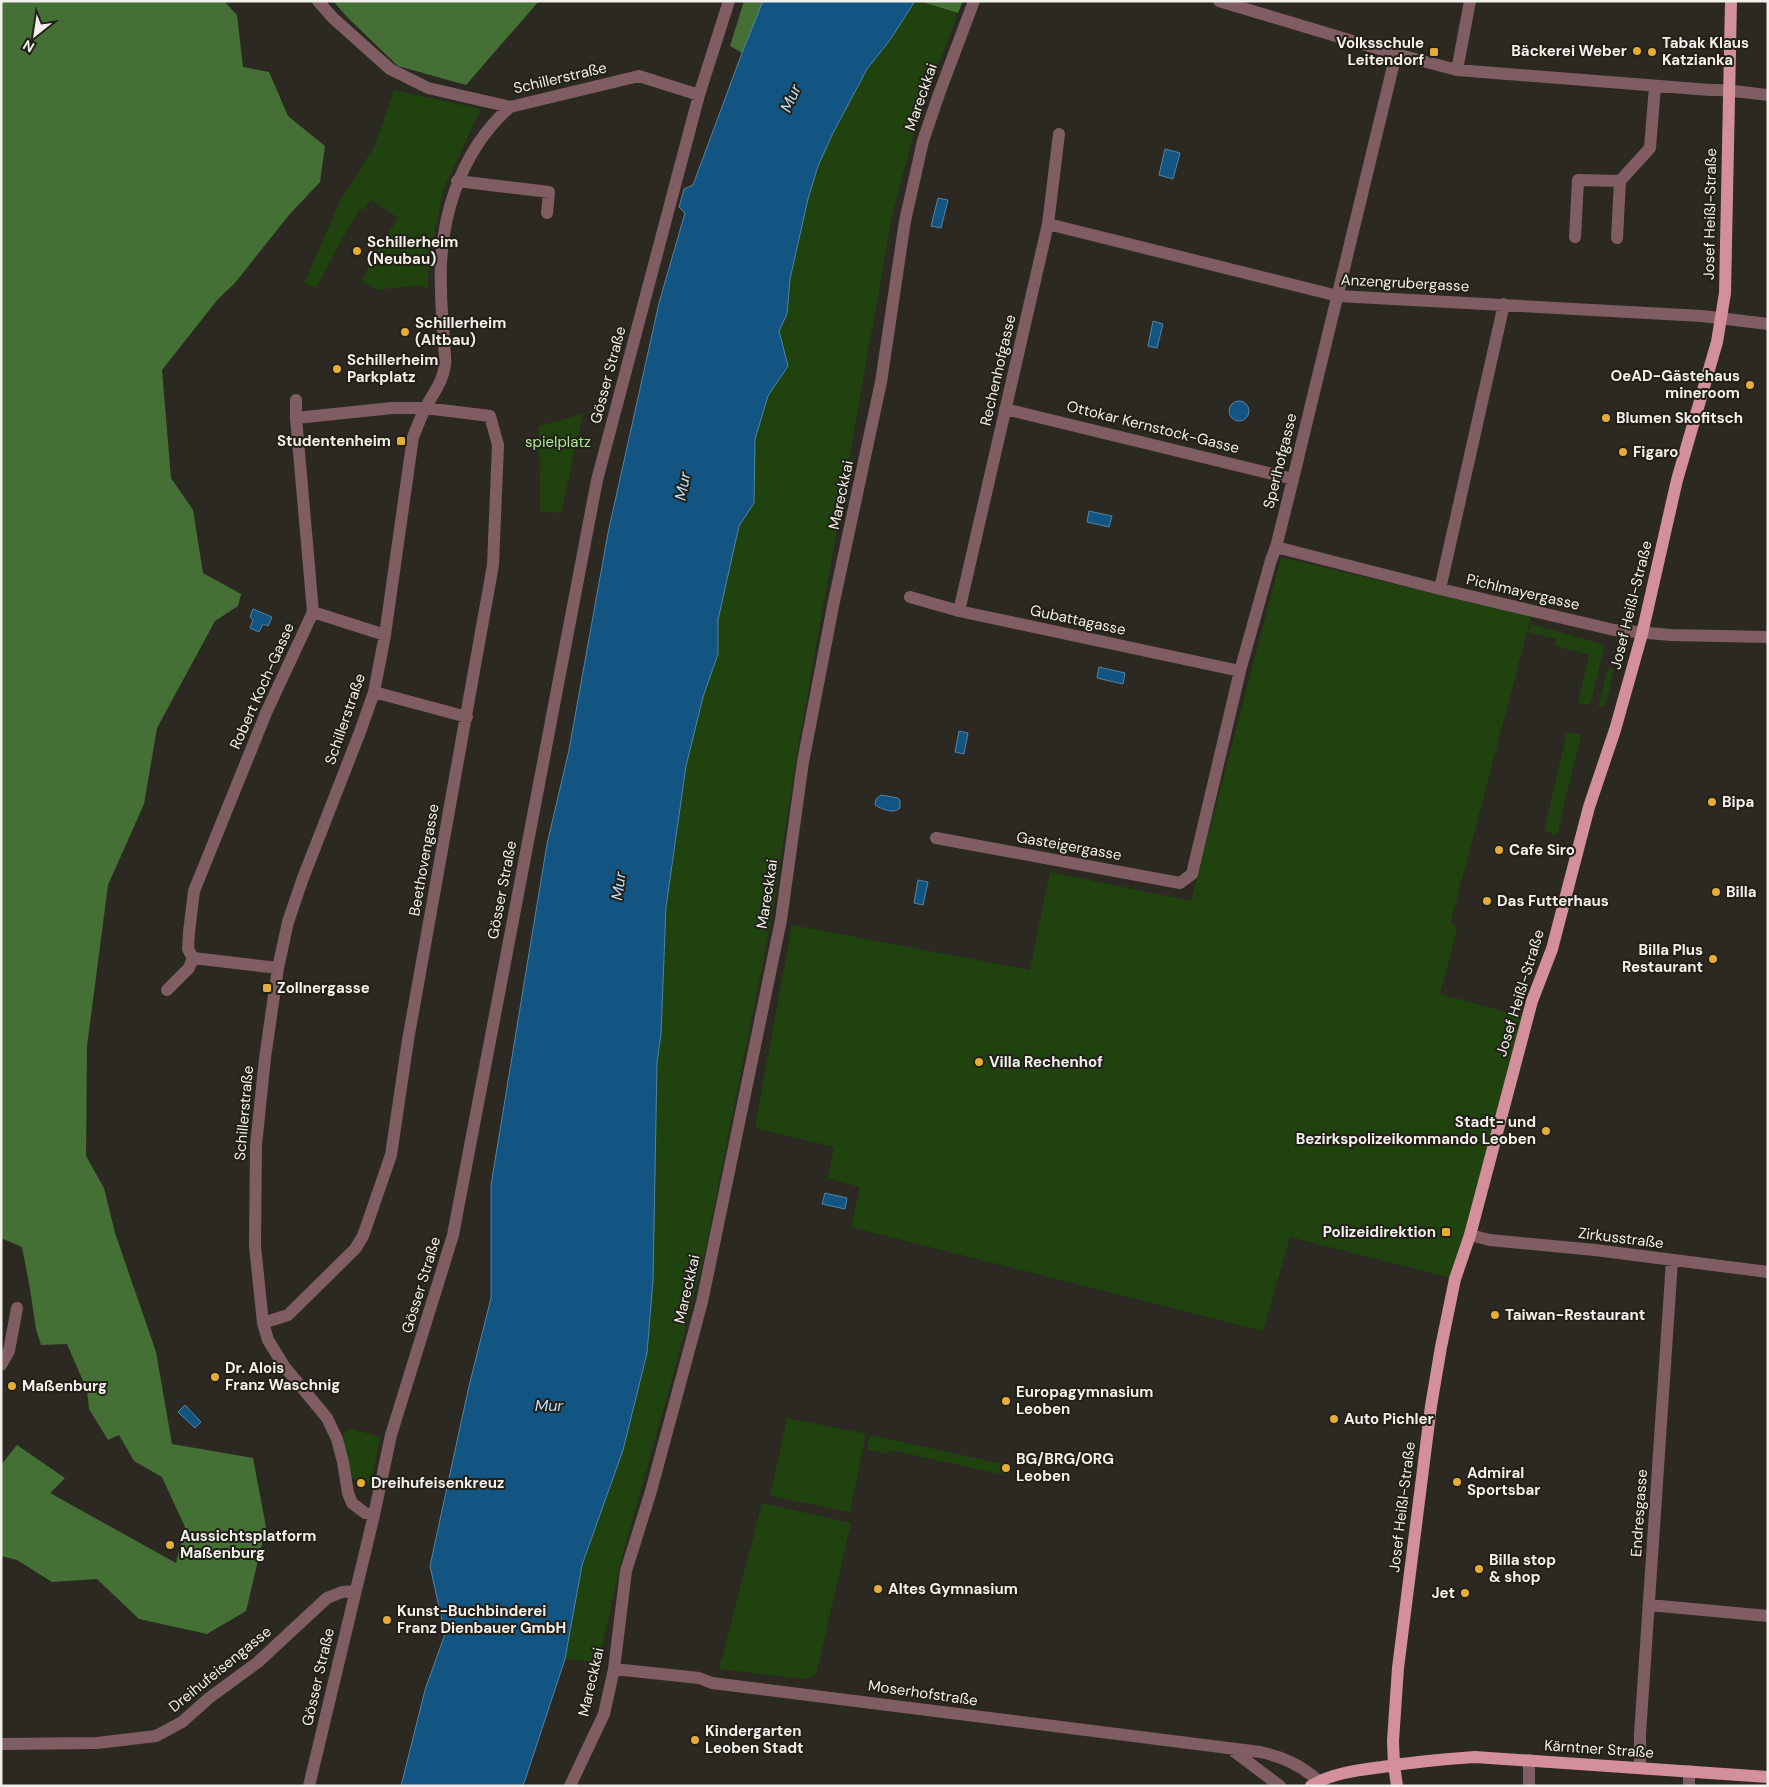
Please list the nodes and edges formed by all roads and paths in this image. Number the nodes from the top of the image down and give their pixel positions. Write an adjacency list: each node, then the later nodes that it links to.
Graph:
1 (318, 1): 13 (street)
2 (729, 1): 11 (street, Gösser Straße)
3 (974, 1): 56 (street, Mareckkai)
4 (1218, 1): 7 (street)
5 (1470, 1): 8 (street)
6 (1731, 1): 10 (main road, Josef Heißl-Straße)
7 (1396, 54): 8 (street); 21 (street, Sperlhofgasse)
8 (1457, 70): 9 (street)
9 (1655, 86): 10 (street); 16 (street)
10 (1730, 89): 12 (street); 23 (main road, Josef Heißl-Straße)
11 (699, 94): 13 (street, Schillerstraße); 52 (street, Gösser Straße)
12 (1768, 95)
13 (510, 107): 15 (street, Schillerstraße)
14 (1059, 134): 18 (street, Rechenhofgasse)
15 (457, 181): 17 (street); 26 (street, Schillerstraße)
16 (1620, 181): 19 (street); 20 (street)
17 (546, 213)
18 (1048, 224): 21 (street, Anzengrubergasse); 27 (street, Rechenhofgasse)
19 (1575, 237)
20 (1617, 238)
21 (1338, 296): 22 (street, Anzengrubergasse); 29 (street, Sperlhofgasse)
22 (1504, 304): 23 (street, Anzengrubergasse); 31 (street)
23 (1721, 318): 24 (street, Anzengrubergasse); 35 (main road, Josef Heißl-Straße)
24 (1768, 324)
25 (296, 400): 28 (street, Robert Koch-Gasse)
26 (425, 408): 28 (street); 36 (street, Schillerstraße); 40 (street, Beethovengasse)
27 (1005, 409): 29 (street, Ottokar Kernstock-Gasse); 33 (street, Rechenhofgasse)
28 (296, 418): 34 (street, Robert Koch-Gasse)
29 (1293, 479): 30 (street, Sperlhofgasse)
30 (1276, 547): 31 (street, Pichlmayergasse); 38 (street, Sperlhofgasse)
31 (1440, 589): 35 (street, Pichlmayergasse)
32 (910, 597): 33 (street, Gubattagasse)
33 (959, 611): 38 (street, Gubattagasse)
34 (313, 612): 36 (street); 43 (street, Robert Koch-Gasse)
35 (1642, 634): 37 (street, Pichlmayergasse); 46 (main road, Josef Heißl-Straße)
36 (385, 635): 39 (street, Schillerstraße)
37 (1768, 637)
38 (1240, 671): 42 (street, Sperlhofgasse)
39 (374, 692): 40 (street); 44 (street, Schillerstraße)
40 (467, 717): 50 (street, Beethovengasse)
41 (936, 838): 42 (street, Gasteigergasse)
42 (1192, 874)
43 (193, 958): 44 (street); 45 (street)
44 (278, 968): 50 (street, Schillerstraße)
45 (167, 990)
46 (1470, 1235): 47 (street, Zirkusstraße); 60 (main road, Josef Heißl-Straße)
47 (1672, 1261): 48 (street, Zirkusstraße); 54 (street, Endresgasse)
48 (1768, 1272)
49 (17, 1308): 51 (street)
50 (263, 1323): 52 (street, Schillerstraße)
51 (1, 1365)
52 (374, 1515): 53 (street, Gösser Straße)
53 (355, 1591): 57 (street, Dreihufeisengasse); 65 (street, Gösser Straße)
54 (1649, 1605): 55 (street); 61 (street, Endresgasse)
55 (1768, 1616)
56 (614, 1668): 58 (street, Moserhofstraße); 66 (street, Mareckkai)
57 (1, 1744)
58 (1229, 1748): 64 (street, Moserhofstraße); 67 (street, Moserhofstraße)
59 (1529, 1760): 60 (main road, Kärntner Straße); 61 (main road, Kärntner Straße); 69 (street)
60 (1394, 1765): 64 (main road); 68 (main road, Josef Heißl-Straße)
61 (1640, 1768): 62 (main road, Kärntner Straße)
62 (1689, 1771): 63 (main road, Kärntner Straße); 70 (street)
63 (1768, 1777)
64 (1315, 1783)
65 (309, 1786)
66 (570, 1786)
67 (1280, 1786)
68 (1397, 1786)
69 (1529, 1786)
70 (1689, 1786)

